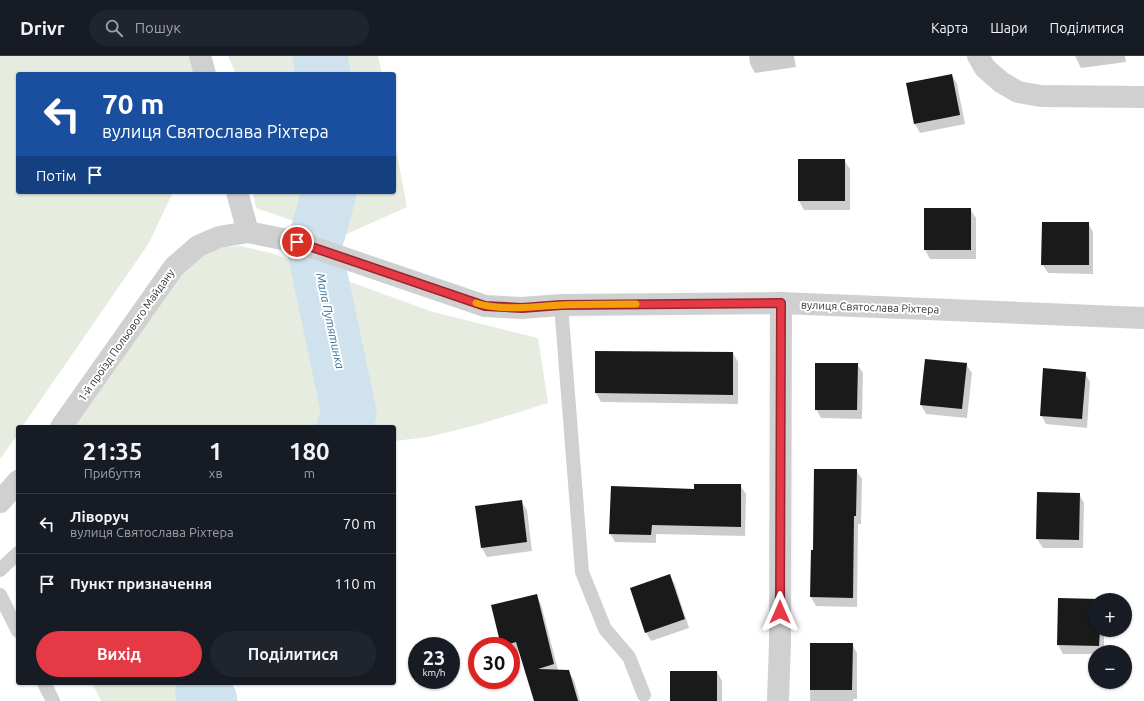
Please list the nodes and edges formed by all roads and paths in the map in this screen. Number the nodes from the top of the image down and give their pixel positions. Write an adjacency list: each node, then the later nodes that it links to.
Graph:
1 (200, 56): 3 (street)
2 (978, 56): 4 (street)
3 (204, 72)
4 (1144, 97)
5 (238, 194): 6 (street)
6 (248, 232): 8 (street, вулиця Святослава Ріхтера); 10 (street, 1-й проїзд Польового Майдану)
7 (781, 303): 8 (street, вулиця Святослава Ріхтера); 9 (street, вулиця Святослава Ріхтера); 20 (street)
8 (561, 305): 18 (lane)
9 (1144, 318)
10 (61, 425)
11 (16, 483): 12 (street)
12 (0, 502)
13 (16, 555): 14 (lane)
14 (0, 570)
15 (0, 595): 16 (lane)
16 (16, 627)
17 (45, 685): 19 (lane)
18 (644, 695)
19 (53, 701)
20 (778, 701)

